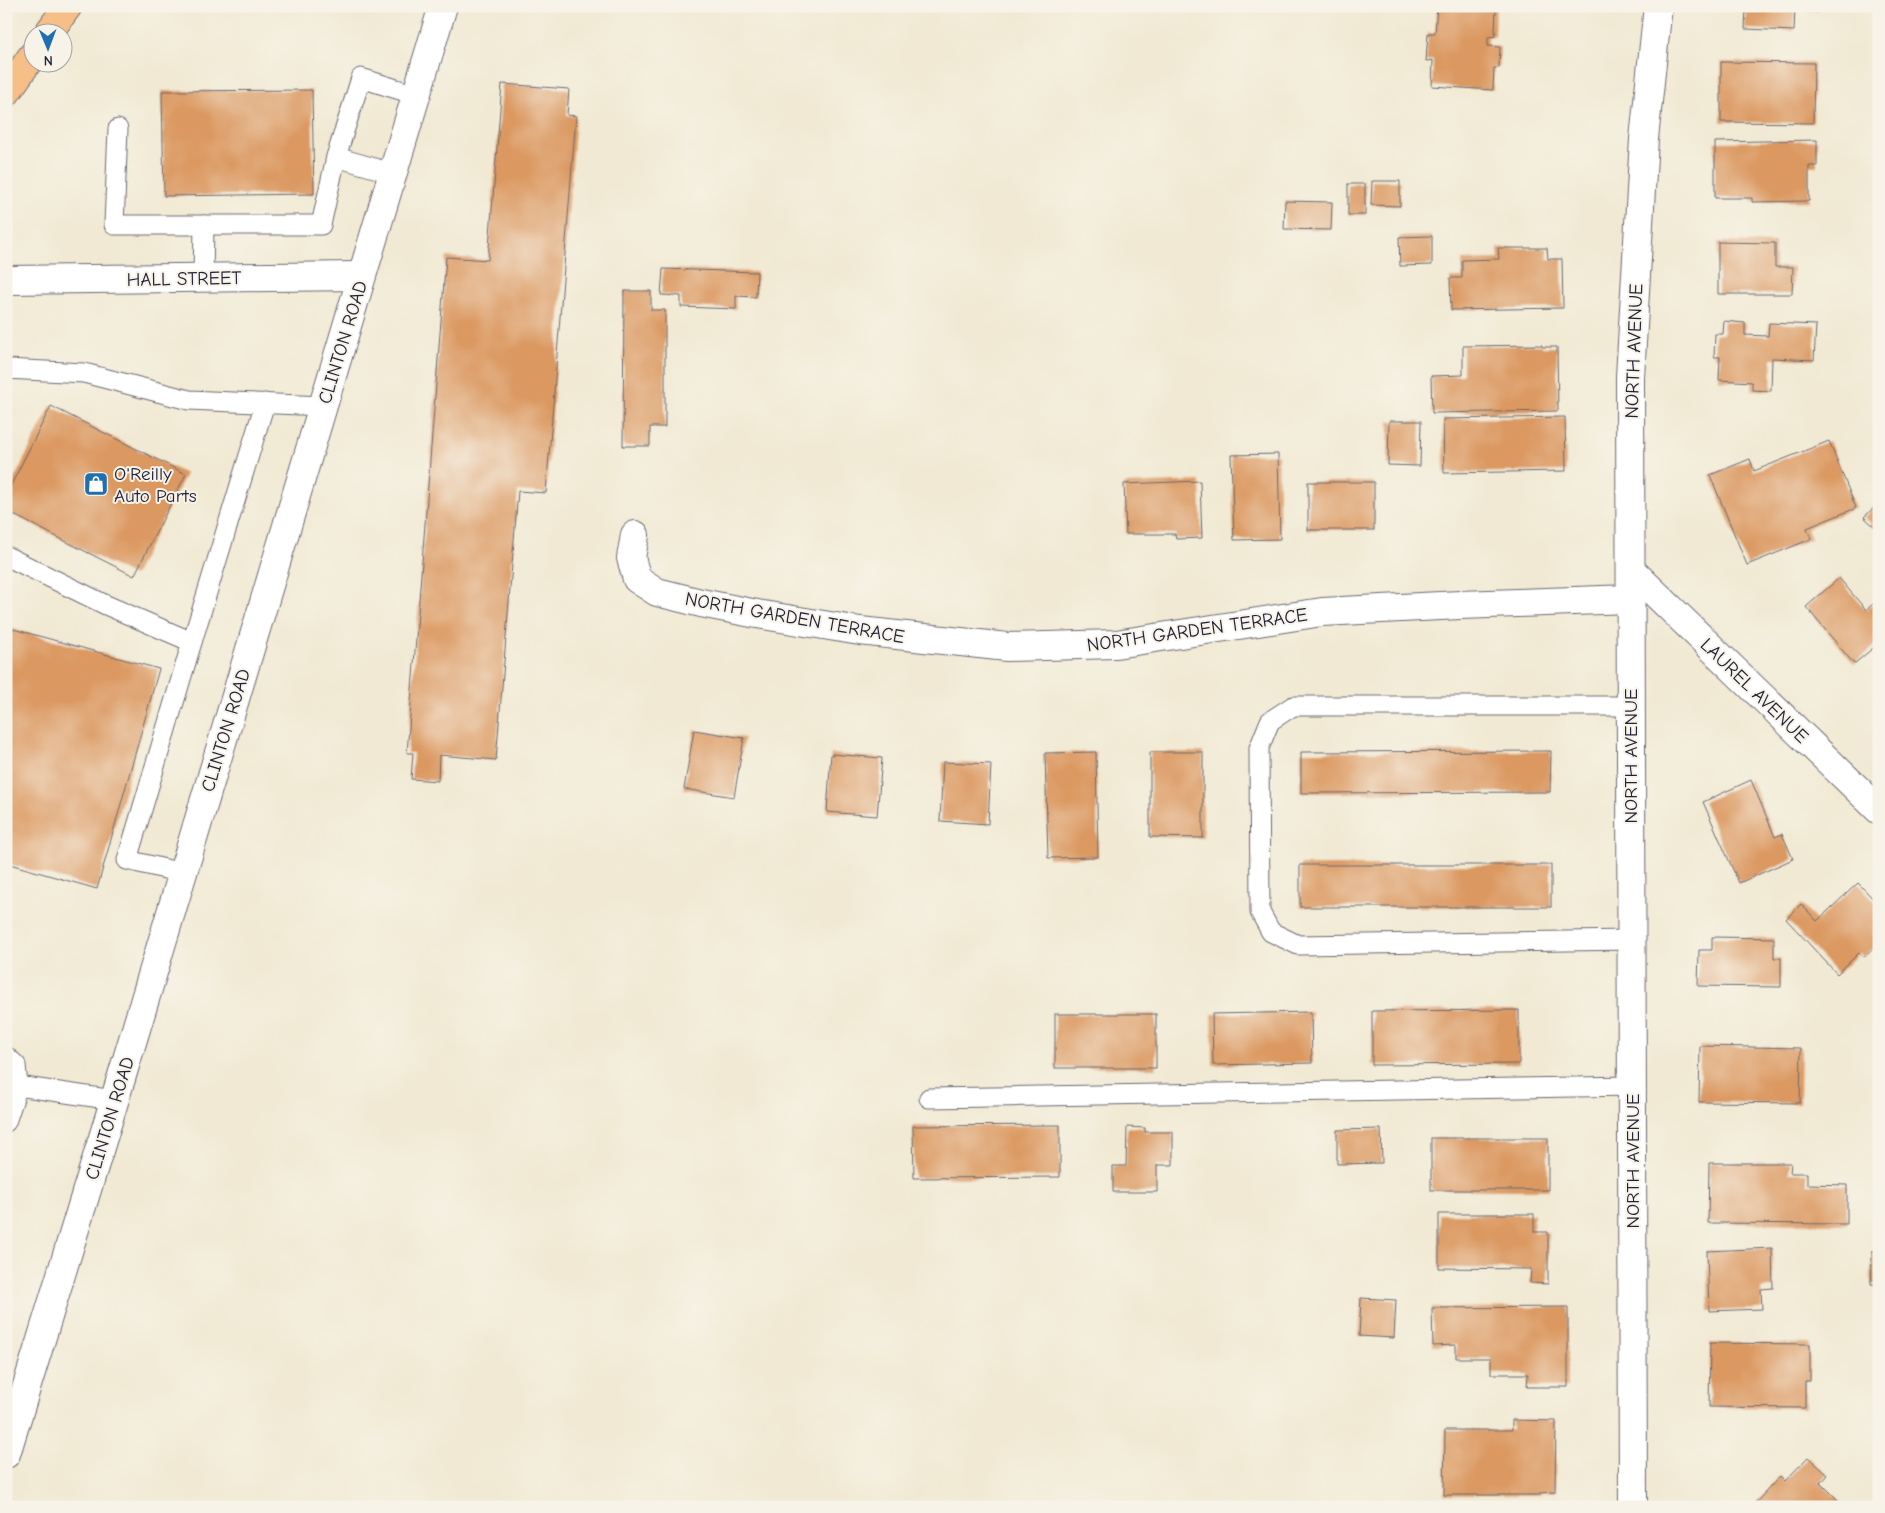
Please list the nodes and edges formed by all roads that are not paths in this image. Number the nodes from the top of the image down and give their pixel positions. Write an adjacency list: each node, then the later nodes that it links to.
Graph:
1 (68, 6): 4 (highway)
2 (443, 6): 7 (street, CLINTON ROAD)
3 (1658, 6): 20 (street, NORTH AVENUE)
4 (56, 22)
5 (22, 70): 6 (highway)
6 (6, 93)
7 (416, 95): 9 (lane); 10 (street, CLINTON ROAD)
8 (118, 129): 11 (lane)
9 (336, 157): 10 (lane); 11 (lane)
10 (392, 173): 12 (street, CLINTON ROAD)
11 (204, 225): 13 (lane)
12 (361, 276): 13 (street, HALL STREET); 17 (street, CLINTON ROAD)
13 (204, 278): 14 (street, HALL STREET)
14 (6, 280)
15 (6, 369): 16 (lane)
16 (265, 403): 17 (lane); 22 (lane)
17 (323, 406): 25 (street, CLINTON ROAD)
18 (635, 534): 21 (street, NORTH GARDEN TERRACE)
19 (6, 556): 22 (lane)
20 (1630, 570): 21 (street, NORTH AVENUE); 24 (street, LAUREL AVENUE)
21 (1630, 599): 23 (street, NORTH AVENUE)
22 (192, 642): 25 (lane)
23 (1630, 706): 26 (street, NORTH AVENUE); 26 (lane)
24 (1879, 810)
25 (182, 873): 31 (street, CLINTON ROAD)
26 (1631, 940): 29 (street, NORTH AVENUE)
27 (6, 1056): 28 (lane)
28 (18, 1086): 31 (lane); 32 (lane)
29 (1632, 1086): 30 (lane); 34 (street, NORTH AVENUE)
30 (930, 1098)
31 (114, 1100): 33 (street, CLINTON ROAD)
32 (6, 1122)
33 (6, 1454)
34 (1633, 1507)

